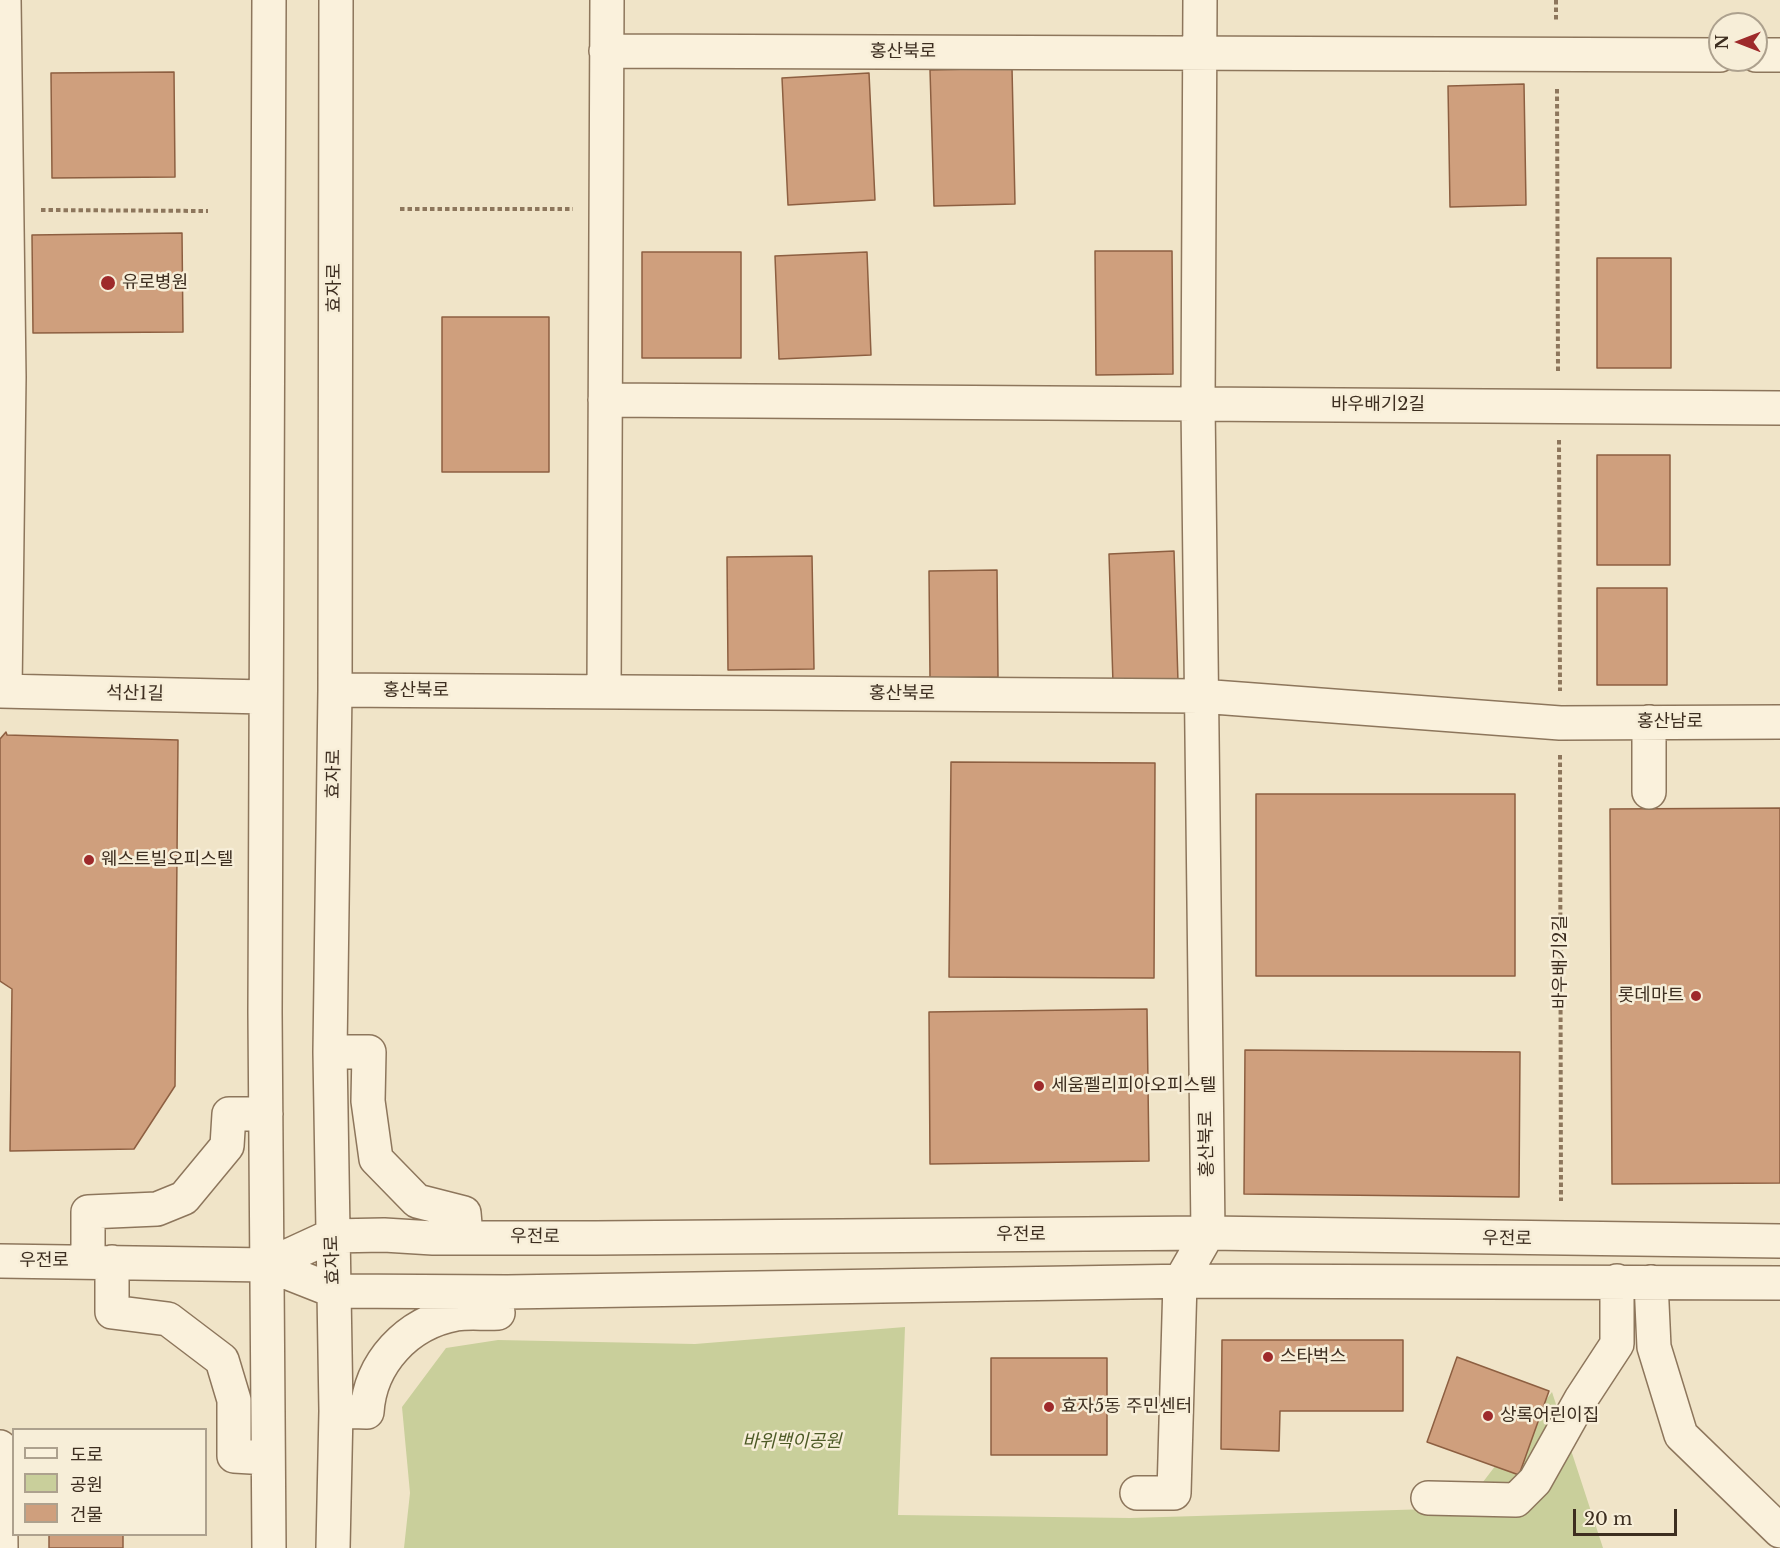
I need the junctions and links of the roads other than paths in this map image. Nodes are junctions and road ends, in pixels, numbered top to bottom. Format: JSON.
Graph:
{"nodes":[{"id":1,"x":4,"y":0,"type":"edge"},
{"id":2,"x":269,"y":0,"type":"edge"},
{"id":3,"x":336,"y":0,"type":"edge"},
{"id":4,"x":607,"y":0,"type":"edge"},
{"id":5,"x":1200,"y":0,"type":"edge"},
{"id":6,"x":2,"y":35,"type":"edge"},
{"id":7,"x":606,"y":51,"type":"junction"},
{"id":8,"x":1199,"y":53,"type":"junction"},
{"id":9,"x":1708,"y":55,"type":"edge"},
{"id":10,"x":5,"y":377,"type":"edge"},
{"id":11,"x":605,"y":399,"type":"junction"},
{"id":12,"x":1198,"y":404,"type":"junction"},
{"id":13,"x":1780,"y":408,"type":"edge"},
{"id":14,"x":335,"y":690,"type":"junction"},
{"id":15,"x":2,"y":692,"type":"edge"},
{"id":16,"x":604,"y":692,"type":"junction"},
{"id":17,"x":1200,"y":696,"type":"junction"},
{"id":18,"x":265,"y":697,"type":"junction"},
{"id":19,"x":1649,"y":722,"type":"junction"},
{"id":20,"x":1780,"y":722,"type":"edge"},
{"id":21,"x":1649,"y":792,"type":"dead end"},
{"id":22,"x":330,"y":1052,"type":"junction"},
{"id":23,"x":266,"y":1114,"type":"junction"},
{"id":24,"x":1208,"y":1233,"type":"junction"},
{"id":25,"x":331,"y":1236,"type":"junction"},
{"id":26,"x":466,"y":1236,"type":"junction"},
{"id":27,"x":1780,"y":1241,"type":"edge"},
{"id":28,"x":0,"y":1261,"type":"edge"},
{"id":29,"x":100,"y":1262,"type":"junction"},
{"id":30,"x":268,"y":1265,"type":"junction"},
{"id":31,"x":1617,"y":1281,"type":"junction"},
{"id":32,"x":1180,"y":1282,"type":"junction"},
{"id":33,"x":1651,"y":1282,"type":"junction"},
{"id":34,"x":1780,"y":1283,"type":"edge"},
{"id":35,"x":334,"y":1291,"type":"junction"},
{"id":36,"x":507,"y":1292,"type":"junction"},
{"id":37,"x":336,"y":1411,"type":"junction"},
{"id":38,"x":0,"y":1447,"type":"edge"},
{"id":39,"x":268,"y":1458,"type":"junction"},
{"id":40,"x":1137,"y":1493,"type":"dead end"},
{"id":41,"x":1428,"y":1498,"type":"dead end"},
{"id":42,"x":1780,"y":1531,"type":"edge"},
{"id":43,"x":1,"y":1548,"type":"edge"},
{"id":44,"x":270,"y":1548,"type":"edge"},
{"id":45,"x":333,"y":1548,"type":"edge"}],
"edges":[{"from":1,"to":6,"type":"street","name":"석산1길"},
{"from":2,"to":18,"type":"street"},
{"from":3,"to":14,"type":"street","name":"효자로"},
{"from":4,"to":7,"type":"street"},
{"from":5,"to":8,"type":"street","name":"홍산북로"},
{"from":6,"to":10,"type":"street","name":"석산1길"},
{"from":7,"to":8,"type":"street","name":"홍산북로"},
{"from":7,"to":11,"type":"street"},
{"from":8,"to":9,"type":"street"},
{"from":8,"to":12,"type":"street","name":"홍산북로"},
{"from":10,"to":15,"type":"street","name":"석산1길"},
{"from":11,"to":12,"type":"street"},
{"from":11,"to":16,"type":"street"},
{"from":12,"to":13,"type":"street","name":"바우배기2길"},
{"from":12,"to":17,"type":"street","name":"홍산북로"},
{"from":14,"to":16,"type":"street","name":"홍산북로"},
{"from":14,"to":22,"type":"street","name":"효자로"},
{"from":15,"to":18,"type":"street","name":"석산1길"},
{"from":16,"to":17,"type":"street","name":"홍산북로"},
{"from":17,"to":19,"type":"street","name":"홍산남로"},
{"from":17,"to":24,"type":"street","name":"홍산북로"},
{"from":18,"to":23,"type":"street"},
{"from":19,"to":20,"type":"street","name":"홍산남로"},
{"from":19,"to":21,"type":"street"},
{"from":22,"to":25,"type":"street","name":"효자로"},
{"from":22,"to":26,"type":"street"},
{"from":23,"to":29,"type":"street"},
{"from":23,"to":30,"type":"street"},
{"from":24,"to":26,"type":"street","name":"우전로"},
{"from":24,"to":27,"type":"street","name":"우전로"},
{"from":24,"to":32,"type":"street"},
{"from":25,"to":26,"type":"street","name":"우전로"},
{"from":25,"to":30,"type":"street","name":"우전로"},
{"from":25,"to":35,"type":"street","name":"효자로"},
{"from":28,"to":29,"type":"street","name":"우전로"},
{"from":29,"to":30,"type":"street","name":"우전로"},
{"from":29,"to":39,"type":"street"},
{"from":30,"to":35,"type":"street","name":"우전로"},
{"from":30,"to":39,"type":"street"},
{"from":31,"to":32,"type":"street","name":"우전로"},
{"from":31,"to":33,"type":"street","name":"우전로"},
{"from":31,"to":41,"type":"street"},
{"from":32,"to":36,"type":"street","name":"우전로"},
{"from":32,"to":40,"type":"street"},
{"from":33,"to":34,"type":"street","name":"우전로"},
{"from":33,"to":42,"type":"street"},
{"from":35,"to":36,"type":"street","name":"우전로"},
{"from":35,"to":37,"type":"street","name":"효자로"},
{"from":36,"to":37,"type":"street"},
{"from":37,"to":45,"type":"street","name":"효자로"},
{"from":38,"to":43,"type":"street"},
{"from":39,"to":44,"type":"street"}]}
